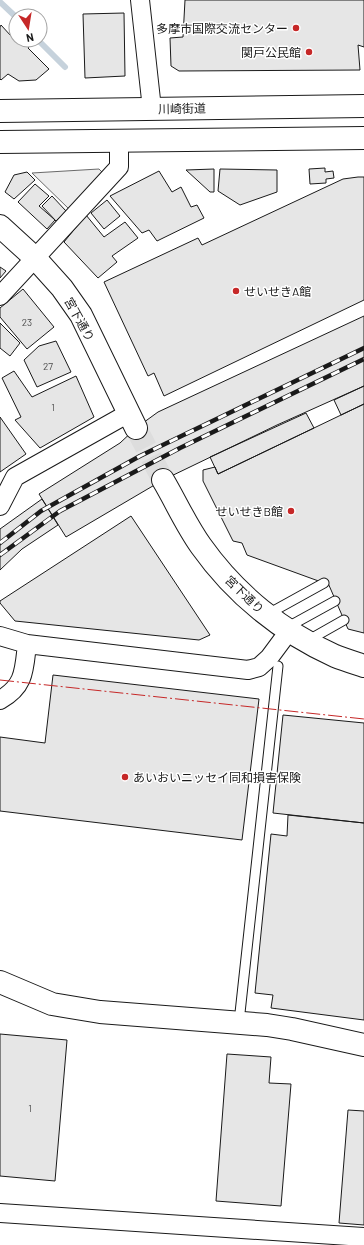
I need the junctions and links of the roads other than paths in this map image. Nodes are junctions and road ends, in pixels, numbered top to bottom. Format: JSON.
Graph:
{"nodes":[{"id":1,"x":140,"y":0,"type":"edge"},
{"id":2,"x":364,"y":106,"type":"edge"},
{"id":3,"x":152,"y":109,"type":"junction"},
{"id":4,"x":0,"y":111,"type":"edge"},
{"id":5,"x":364,"y":138,"type":"edge"},
{"id":6,"x":120,"y":141,"type":"junction"},
{"id":7,"x":0,"y":142,"type":"edge"},
{"id":8,"x":0,"y":226,"type":"edge"},
{"id":9,"x":35,"y":258,"type":"junction"},
{"id":10,"x":0,"y":296,"type":"edge"},
{"id":11,"x":132,"y":421,"type":"joint"},
{"id":12,"x":163,"y":480,"type":"tunnel mouth"},
{"id":13,"x":0,"y":506,"type":"edge"},
{"id":14,"x":324,"y":583,"type":"dead end"},
{"id":15,"x":335,"y":601,"type":"dead end"},
{"id":16,"x":267,"y":615,"type":"junction"},
{"id":17,"x":344,"y":620,"type":"dead end"},
{"id":18,"x":294,"y":633,"type":"junction"},
{"id":19,"x":0,"y":636,"type":"edge"},
{"id":20,"x":27,"y":644,"type":"junction"},
{"id":21,"x":278,"y":666,"type":"dead end"},
{"id":22,"x":364,"y":666,"type":"edge"},
{"id":23,"x":0,"y":700,"type":"edge"},
{"id":24,"x":0,"y":982,"type":"edge"},
{"id":25,"x":239,"y":1023,"type":"junction"},
{"id":26,"x":364,"y":1045,"type":"edge"},
{"id":27,"x":0,"y":1213,"type":"edge"},
{"id":28,"x":364,"y":1237,"type":"edge"}],
"edges":[{"from":1,"to":3,"type":"street"},
{"from":2,"to":3,"type":"street","name":"川崎街道"},
{"from":3,"to":4,"type":"street","name":"川崎街道"},
{"from":5,"to":6,"type":"street"},
{"from":6,"to":7,"type":"street"},
{"from":6,"to":9,"type":"street"},
{"from":8,"to":9,"type":"street","name":"宮下通り"},
{"from":9,"to":10,"type":"street"},
{"from":9,"to":11,"type":"street","name":"宮下通り"},
{"from":11,"to":13,"type":"street"},
{"from":12,"to":16,"type":"street","name":"宮下通り"},
{"from":14,"to":16,"type":"lane"},
{"from":15,"to":18,"type":"lane"},
{"from":16,"to":18,"type":"street","name":"宮下通り"},
{"from":17,"to":18,"type":"lane"},
{"from":18,"to":20,"type":"street"},
{"from":18,"to":22,"type":"street","name":"宮下通り"},
{"from":19,"to":20,"type":"street"},
{"from":20,"to":23,"type":"street"},
{"from":21,"to":25,"type":"lane"},
{"from":24,"to":25,"type":"street"},
{"from":25,"to":26,"type":"street"},
{"from":27,"to":28,"type":"street"}]}
